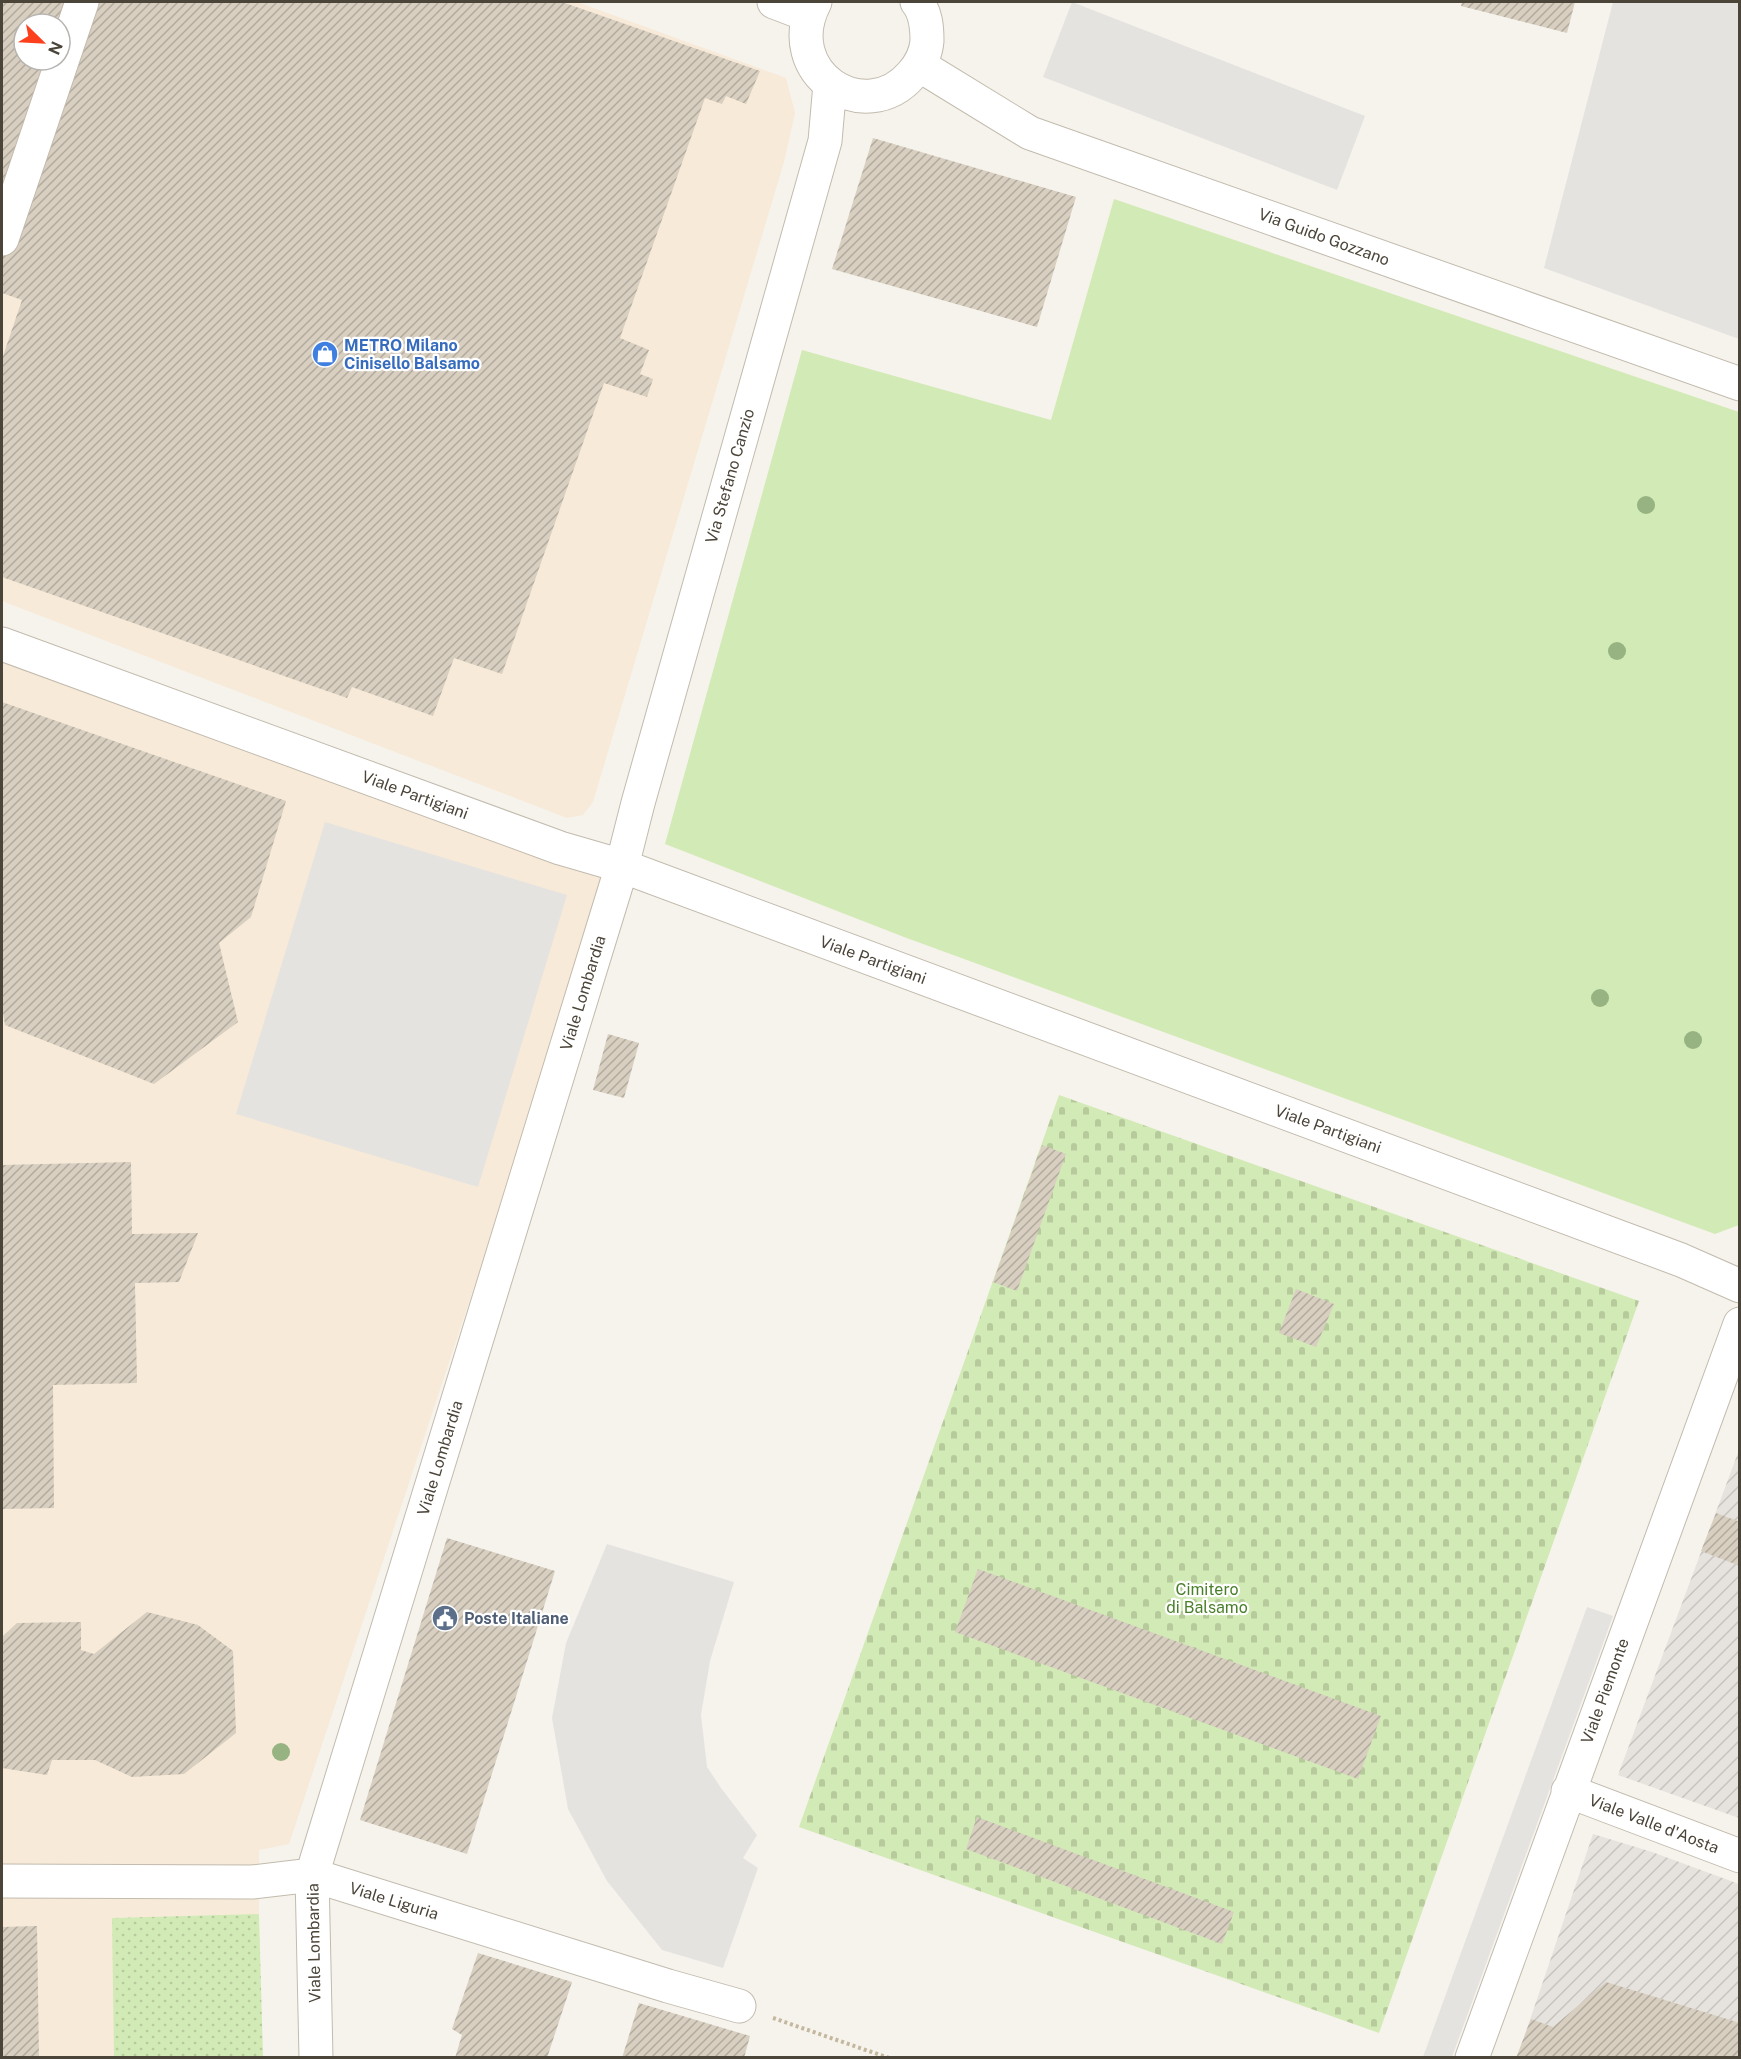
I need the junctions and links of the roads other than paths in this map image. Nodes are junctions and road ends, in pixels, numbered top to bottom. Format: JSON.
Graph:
{"nodes":[{"id":1,"x":82,"y":2,"type":"edge"},
{"id":2,"x":774,"y":2,"type":"edge"},
{"id":3,"x":917,"y":2,"type":"edge"},
{"id":4,"x":812,"y":8,"type":"edge"},
{"id":5,"x":919,"y":65,"type":"junction"},
{"id":6,"x":830,"y":84,"type":"junction"},
{"id":7,"x":2,"y":239,"type":"edge"},
{"id":8,"x":1740,"y":384,"type":"edge"},
{"id":9,"x":2,"y":644,"type":"edge"},
{"id":10,"x":622,"y":866,"type":"junction"},
{"id":11,"x":1740,"y":1286,"type":"edge"},
{"id":12,"x":1740,"y":1324,"type":"edge"},
{"id":13,"x":1568,"y":1791,"type":"junction"},
{"id":14,"x":1740,"y":1856,"type":"edge"},
{"id":15,"x":312,"y":1875,"type":"junction"},
{"id":16,"x":2,"y":1881,"type":"edge"},
{"id":17,"x":739,"y":2006,"type":"road end"},
{"id":18,"x":316,"y":2058,"type":"edge"},
{"id":19,"x":1472,"y":2058,"type":"edge"}],
"edges":[{"from":1,"to":7,"type":"street"},
{"from":2,"to":4,"type":"street"},
{"from":3,"to":5,"type":"street"},
{"from":4,"to":6,"type":"street"},
{"from":5,"to":6,"type":"street"},
{"from":5,"to":8,"type":"street","name":"Via Guido Gozzano"},
{"from":6,"to":10,"type":"street","name":"Via Stefano Canzio"},
{"from":9,"to":10,"type":"street","name":"Viale Partigiani"},
{"from":10,"to":11,"type":"street","name":"Viale Partigiani"},
{"from":10,"to":15,"type":"street","name":"Viale Lombardia"},
{"from":12,"to":13,"type":"street","name":"Viale Piemonte"},
{"from":13,"to":14,"type":"street","name":"Viale Valle d'Aosta"},
{"from":13,"to":19,"type":"street","name":"Viale Piemonte"},
{"from":15,"to":16,"type":"street","name":"Viale Liguria"},
{"from":15,"to":17,"type":"street","name":"Viale Liguria"},
{"from":15,"to":18,"type":"street","name":"Viale Lombardia"}]}
